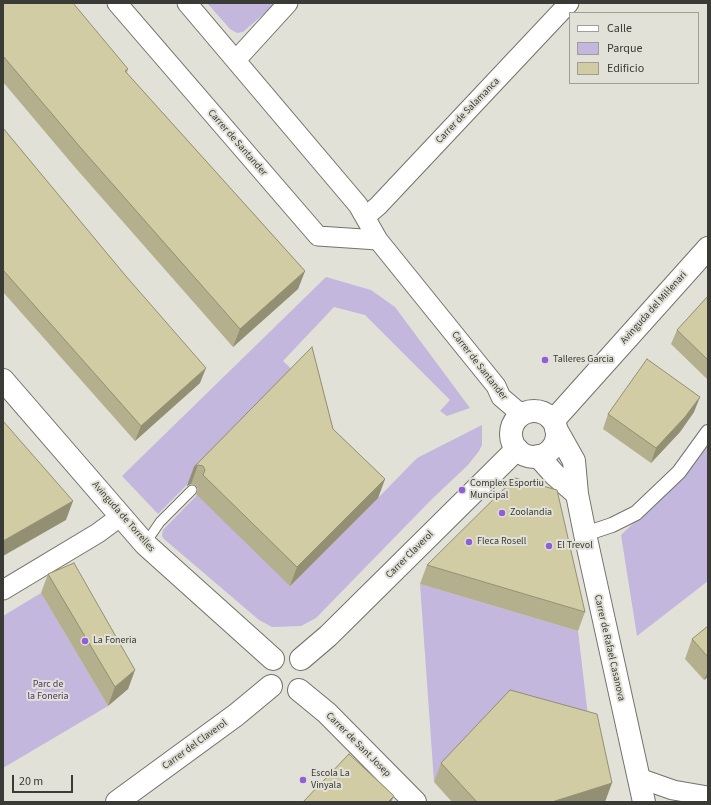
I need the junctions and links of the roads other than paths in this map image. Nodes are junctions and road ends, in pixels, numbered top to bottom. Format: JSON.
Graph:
{"nodes":[{"id":1,"x":117,"y":3,"type":"edge"},
{"id":2,"x":187,"y":3,"type":"edge"},
{"id":3,"x":288,"y":3,"type":"edge"},
{"id":4,"x":570,"y":3,"type":"edge"},
{"id":5,"x":236,"y":60,"type":"junction"},
{"id":6,"x":365,"y":217,"type":"junction"},
{"id":7,"x":378,"y":240,"type":"junction"},
{"id":8,"x":708,"y":248,"type":"edge"},
{"id":9,"x":3,"y":380,"type":"edge"},
{"id":10,"x":521,"y":414,"type":"junction"},
{"id":11,"x":555,"y":425,"type":"junction"},
{"id":12,"x":708,"y":432,"type":"edge"},
{"id":13,"x":517,"y":449,"type":"junction"},
{"id":14,"x":538,"y":456,"type":"junction"},
{"id":15,"x":192,"y":490,"type":"dead end"},
{"id":16,"x":577,"y":494,"type":"junction"},
{"id":17,"x":121,"y":516,"type":"junction"},
{"id":18,"x":585,"y":534,"type":"junction"},
{"id":19,"x":145,"y":544,"type":"junction"},
{"id":20,"x":3,"y":590,"type":"edge"},
{"id":21,"x":273,"y":659,"type":"junction"},
{"id":22,"x":301,"y":659,"type":"junction"},
{"id":23,"x":271,"y":686,"type":"junction"},
{"id":24,"x":299,"y":690,"type":"junction"},
{"id":25,"x":639,"y":778,"type":"junction"},
{"id":26,"x":708,"y":796,"type":"edge"},
{"id":27,"x":117,"y":802,"type":"edge"},
{"id":28,"x":415,"y":802,"type":"edge"},
{"id":29,"x":644,"y":802,"type":"edge"},
{"id":30,"x":668,"y":802,"type":"edge"},
{"id":31,"x":699,"y":802,"type":"edge"}],
"edges":[{"from":1,"to":7,"type":"street","name":"Carrer de Santander"},
{"from":2,"to":5,"type":"street","name":"Carrer de Santander"},
{"from":3,"to":5,"type":"street"},
{"from":4,"to":6,"type":"street","name":"Carrer de Salamanca"},
{"from":5,"to":6,"type":"street","name":"Carrer de Santander"},
{"from":6,"to":7,"type":"street","name":"Carrer de Santander"},
{"from":7,"to":10,"type":"street","name":"Carrer de Santander"},
{"from":8,"to":11,"type":"street","name":"Avinguda del Mil·lenari"},
{"from":9,"to":17,"type":"street","name":"Avinguda de Torrelles"},
{"from":10,"to":11,"type":"street"},
{"from":10,"to":13,"type":"street"},
{"from":11,"to":14,"type":"street"},
{"from":11,"to":16,"type":"street","name":"Carrer de Rafael Casanova"},
{"from":12,"to":18,"type":"street"},
{"from":13,"to":14,"type":"street"},
{"from":13,"to":22,"type":"street","name":"Carrer Claverol"},
{"from":14,"to":16,"type":"street"},
{"from":15,"to":19,"type":"lane"},
{"from":16,"to":18,"type":"street","name":"Carrer de Rafael Casanova"},
{"from":17,"to":19,"type":"street","name":"Avinguda de Torrelles"},
{"from":17,"to":20,"type":"street"},
{"from":18,"to":25,"type":"street","name":"Carrer de Rafael Casanova"},
{"from":19,"to":21,"type":"street","name":"Avinguda de Torrelles"},
{"from":21,"to":22,"type":"street"},
{"from":21,"to":23,"type":"street"},
{"from":22,"to":24,"type":"street"},
{"from":23,"to":24,"type":"street"},
{"from":23,"to":27,"type":"street","name":"Carrer del Claverol"},
{"from":24,"to":28,"type":"street","name":"Carrer de Sant Josep"},
{"from":25,"to":26,"type":"street"},
{"from":25,"to":29,"type":"street","name":"Carrer de Rafael Casanova"},
{"from":26,"to":30,"type":"street"},
{"from":26,"to":31,"type":"street"}]}
